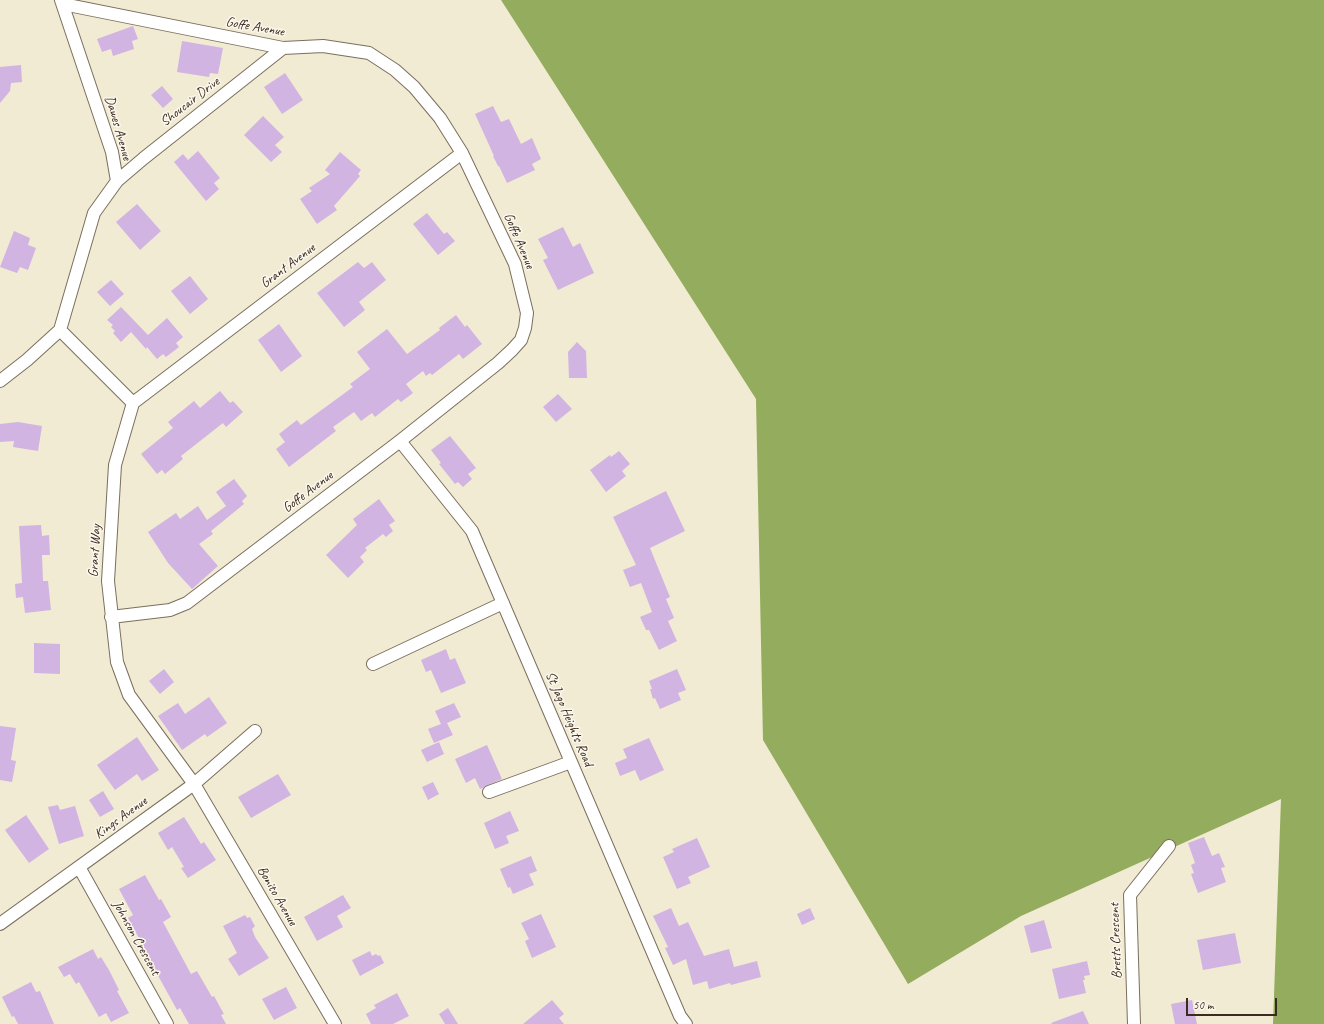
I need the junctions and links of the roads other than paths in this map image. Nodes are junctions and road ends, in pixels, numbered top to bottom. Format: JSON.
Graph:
{"nodes":[{"id":1,"x":62,"y":2,"type":"edge"},
{"id":2,"x":283,"y":48,"type":"junction"},
{"id":3,"x":462,"y":153,"type":"junction"},
{"id":4,"x":116,"y":181,"type":"junction"},
{"id":5,"x":60,"y":330,"type":"junction"},
{"id":6,"x":0,"y":381,"type":"edge"},
{"id":7,"x":133,"y":403,"type":"junction"},
{"id":8,"x":400,"y":441,"type":"junction"},
{"id":9,"x":503,"y":603,"type":"junction"},
{"id":10,"x":111,"y":617,"type":"junction"},
{"id":11,"x":373,"y":664,"type":"dead end"},
{"id":12,"x":255,"y":731,"type":"dead end"},
{"id":13,"x":571,"y":762,"type":"junction"},
{"id":14,"x":194,"y":784,"type":"junction"},
{"id":15,"x":489,"y":792,"type":"dead end"},
{"id":16,"x":1169,"y":846,"type":"dead end"},
{"id":17,"x":79,"y":867,"type":"junction"},
{"id":18,"x":0,"y":924,"type":"edge"},
{"id":19,"x":166,"y":1024,"type":"edge"},
{"id":20,"x":334,"y":1024,"type":"edge"},
{"id":21,"x":686,"y":1024,"type":"edge"},
{"id":22,"x":1134,"y":1024,"type":"edge"}],
"edges":[{"from":1,"to":2,"type":"street","name":"Goffe Avenue"},
{"from":1,"to":4,"type":"street","name":"Dawes Avenue"},
{"from":2,"to":3,"type":"street","name":"Goffe Avenue"},
{"from":2,"to":4,"type":"street","name":"Shoucair Drive"},
{"from":3,"to":7,"type":"street","name":"Grant Avenue"},
{"from":3,"to":8,"type":"street","name":"Goffe Avenue"},
{"from":4,"to":5,"type":"street","name":"Dawes Avenue"},
{"from":5,"to":6,"type":"street"},
{"from":5,"to":7,"type":"street"},
{"from":7,"to":10,"type":"street","name":"Grant Way"},
{"from":8,"to":9,"type":"street","name":"St Jago Heights Road"},
{"from":8,"to":10,"type":"street","name":"Goffe Avenue"},
{"from":9,"to":11,"type":"street"},
{"from":9,"to":13,"type":"street","name":"St Jago Heights Road"},
{"from":10,"to":14,"type":"street","name":"Grant Way"},
{"from":12,"to":14,"type":"street","name":"Kings Avenue"},
{"from":13,"to":15,"type":"street"},
{"from":13,"to":21,"type":"street","name":"St Jago Heights Road"},
{"from":14,"to":17,"type":"street","name":"Kings Avenue"},
{"from":14,"to":20,"type":"street","name":"Bonito Avenue"},
{"from":16,"to":22,"type":"street","name":"Bretts Crescent"},
{"from":17,"to":18,"type":"street","name":"Kings Avenue"},
{"from":17,"to":19,"type":"street","name":"Johnson Crescent"}]}
